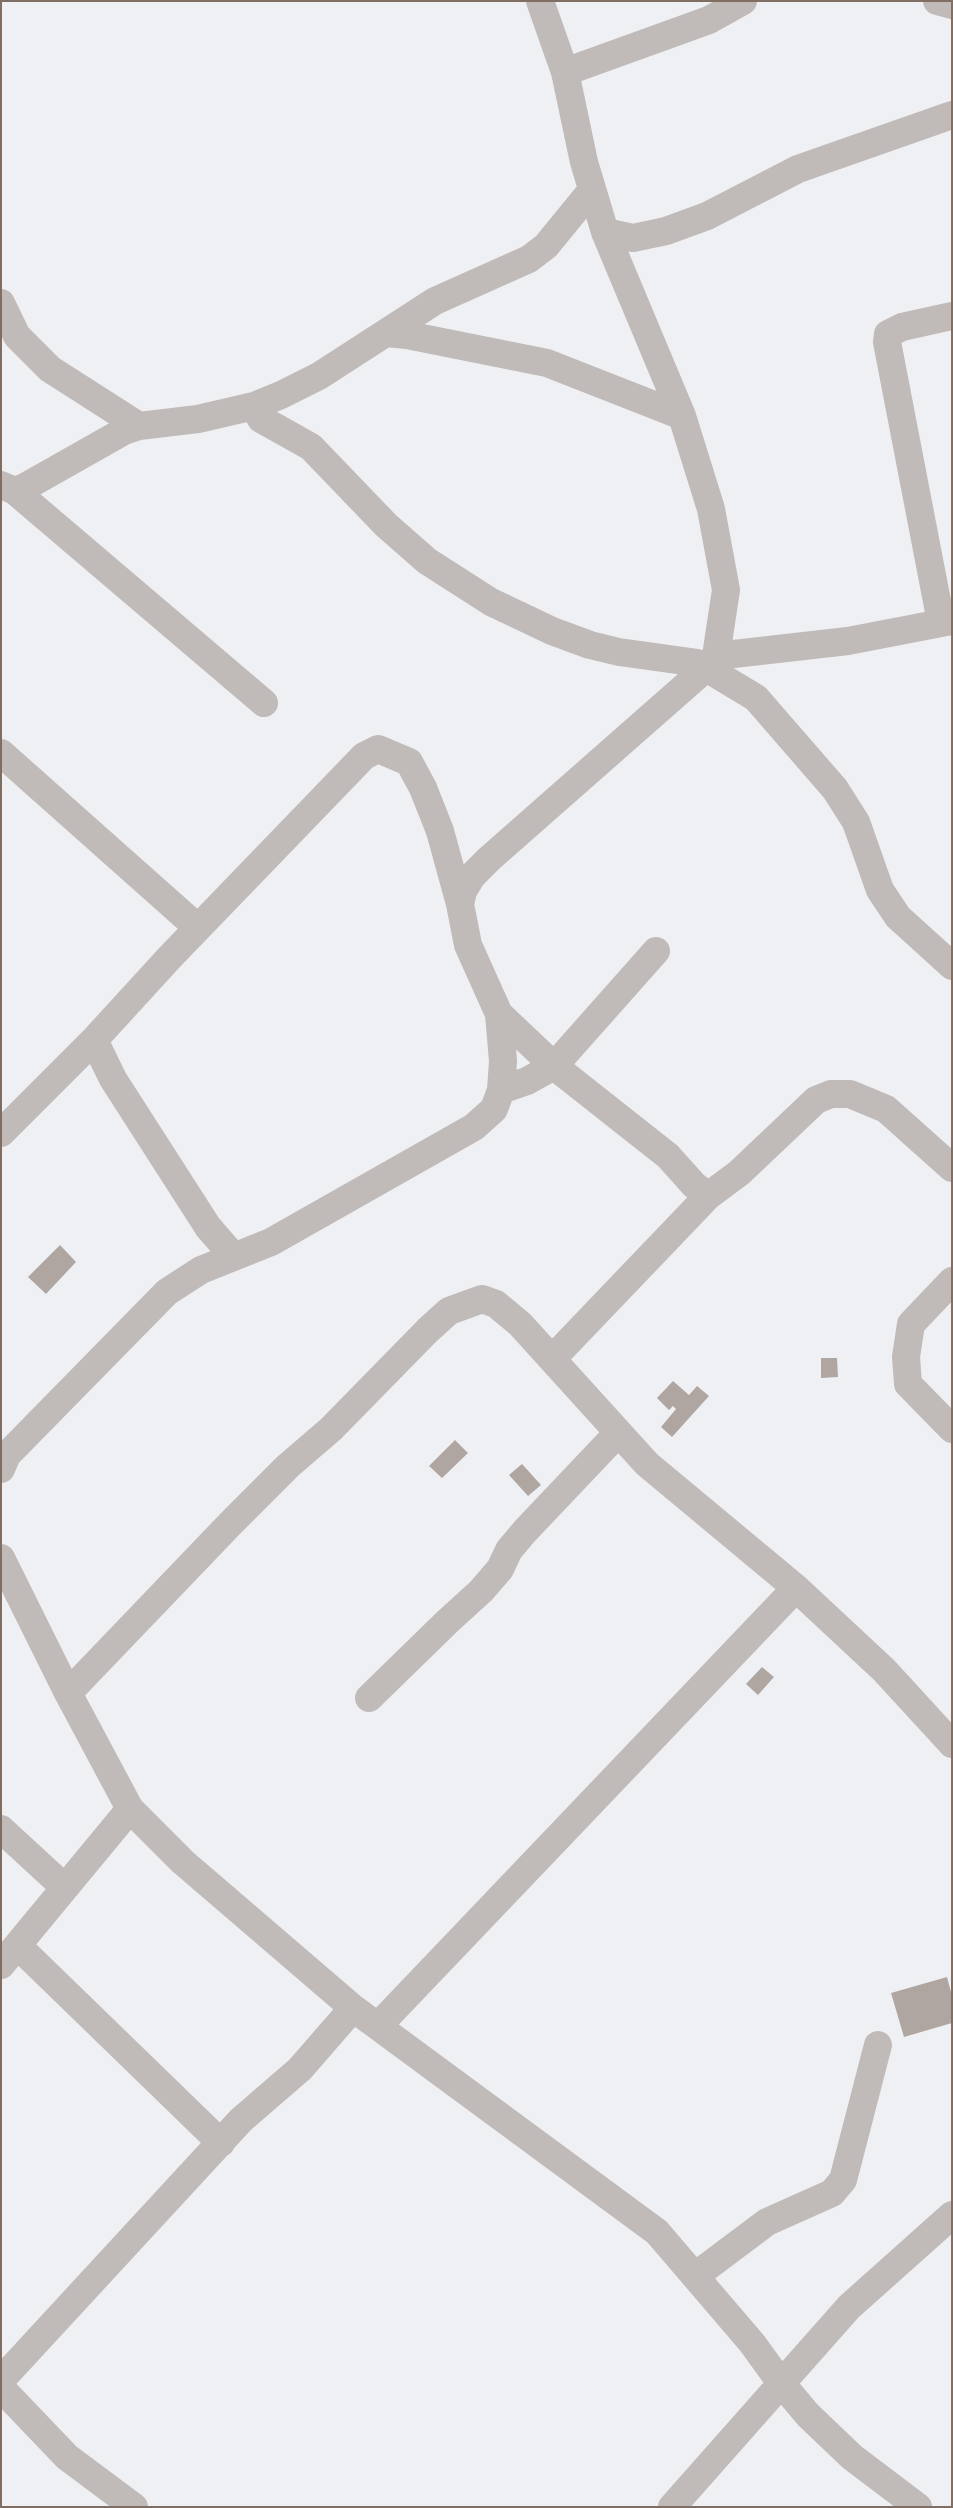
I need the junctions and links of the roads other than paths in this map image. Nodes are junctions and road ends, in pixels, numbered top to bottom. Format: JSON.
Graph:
{"nodes":[{"id":1,"x":540,"y":1,"type":"edge"},
{"id":2,"x":743,"y":1,"type":"edge"},
{"id":3,"x":937,"y":1,"type":"edge"},
{"id":4,"x":952,"y":5,"type":"edge"},
{"id":5,"x":565,"y":72,"type":"junction"},
{"id":6,"x":952,"y":115,"type":"edge"},
{"id":7,"x":591,"y":191,"type":"junction"},
{"id":8,"x":605,"y":232,"type":"junction"},
{"id":9,"x":1,"y":303,"type":"edge"},
{"id":10,"x":952,"y":316,"type":"edge"},
{"id":11,"x":386,"y":333,"type":"junction"},
{"id":12,"x":254,"y":406,"type":"junction"},
{"id":13,"x":682,"y":416,"type":"junction"},
{"id":14,"x":139,"y":426,"type":"junction"},
{"id":15,"x":8,"y":488,"type":"edge"},
{"id":16,"x":946,"y":622,"type":"edge"},
{"id":17,"x":759,"y":651,"type":"junction"},
{"id":18,"x":711,"y":662,"type":"junction"},
{"id":19,"x":756,"y":698,"type":"junction"},
{"id":20,"x":264,"y":702,"type":"dead end"},
{"id":21,"x":1,"y":753,"type":"edge"},
{"id":22,"x":460,"y":904,"type":"junction"},
{"id":23,"x":198,"y":928,"type":"junction"},
{"id":24,"x":656,"y":951,"type":"dead end"},
{"id":25,"x":952,"y":966,"type":"edge"},
{"id":26,"x":499,"y":1014,"type":"junction"},
{"id":27,"x":94,"y":1040,"type":"junction"},
{"id":28,"x":554,"y":1066,"type":"junction"},
{"id":29,"x":501,"y":1090,"type":"junction"},
{"id":30,"x":1,"y":1133,"type":"edge"},
{"id":31,"x":952,"y":1168,"type":"edge"},
{"id":32,"x":708,"y":1196,"type":"junction"},
{"id":33,"x":208,"y":1227,"type":"junction"},
{"id":34,"x":234,"y":1257,"type":"junction"},
{"id":35,"x":187,"y":1278,"type":"junction"},
{"id":36,"x":952,"y":1281,"type":"edge"},
{"id":37,"x":552,"y":1359,"type":"junction"},
{"id":38,"x":952,"y":1429,"type":"edge"},
{"id":39,"x":618,"y":1433,"type":"junction"},
{"id":40,"x":3,"y":1460,"type":"edge"},
{"id":41,"x":1,"y":1558,"type":"edge"},
{"id":42,"x":796,"y":1588,"type":"junction"},
{"id":43,"x":68,"y":1693,"type":"junction"},
{"id":44,"x":369,"y":1698,"type":"dead end"},
{"id":45,"x":952,"y":1744,"type":"edge"},
{"id":46,"x":130,"y":1809,"type":"junction"},
{"id":47,"x":1,"y":1829,"type":"edge"},
{"id":48,"x":64,"y":1887,"type":"junction"},
{"id":49,"x":10,"y":1956,"type":"edge"},
{"id":50,"x":353,"y":2008,"type":"junction"},
{"id":51,"x":378,"y":2026,"type":"junction"},
{"id":52,"x":878,"y":2045,"type":"dead end"},
{"id":53,"x":221,"y":2143,"type":"junction"},
{"id":54,"x":952,"y":2215,"type":"edge"},
{"id":55,"x":695,"y":2276,"type":"junction"},
{"id":56,"x":1,"y":2380,"type":"edge"},
{"id":57,"x":781,"y":2383,"type":"junction"},
{"id":58,"x":1,"y":2388,"type":"edge"},
{"id":59,"x":134,"y":2507,"type":"edge"},
{"id":60,"x":672,"y":2507,"type":"edge"},
{"id":61,"x":918,"y":2507,"type":"edge"}],
"edges":[{"from":1,"to":5,"type":"street"},
{"from":2,"to":5,"type":"street"},
{"from":3,"to":4,"type":"street"},
{"from":5,"to":7,"type":"street"},
{"from":6,"to":8,"type":"street"},
{"from":7,"to":8,"type":"street"},
{"from":7,"to":11,"type":"street"},
{"from":8,"to":13,"type":"street"},
{"from":9,"to":14,"type":"street"},
{"from":10,"to":16,"type":"street"},
{"from":11,"to":12,"type":"street"},
{"from":11,"to":13,"type":"street"},
{"from":12,"to":14,"type":"street"},
{"from":12,"to":18,"type":"street"},
{"from":13,"to":18,"type":"street"},
{"from":14,"to":15,"type":"street"},
{"from":15,"to":20,"type":"street"},
{"from":16,"to":17,"type":"street"},
{"from":17,"to":18,"type":"street"},
{"from":17,"to":19,"type":"street"},
{"from":18,"to":19,"type":"street"},
{"from":18,"to":22,"type":"street"},
{"from":19,"to":25,"type":"street"},
{"from":21,"to":23,"type":"street"},
{"from":22,"to":23,"type":"street"},
{"from":22,"to":26,"type":"street"},
{"from":23,"to":27,"type":"street"},
{"from":24,"to":28,"type":"street"},
{"from":26,"to":28,"type":"street"},
{"from":26,"to":29,"type":"street"},
{"from":27,"to":30,"type":"street"},
{"from":27,"to":33,"type":"street"},
{"from":28,"to":29,"type":"street"},
{"from":28,"to":32,"type":"street"},
{"from":29,"to":34,"type":"street"},
{"from":31,"to":32,"type":"street"},
{"from":32,"to":37,"type":"street"},
{"from":33,"to":34,"type":"street"},
{"from":33,"to":35,"type":"street"},
{"from":34,"to":35,"type":"street"},
{"from":35,"to":40,"type":"street"},
{"from":36,"to":38,"type":"street"},
{"from":37,"to":39,"type":"street"},
{"from":37,"to":43,"type":"street"},
{"from":39,"to":42,"type":"street"},
{"from":39,"to":44,"type":"street"},
{"from":41,"to":43,"type":"street"},
{"from":42,"to":45,"type":"street"},
{"from":42,"to":51,"type":"street"},
{"from":43,"to":46,"type":"street"},
{"from":46,"to":48,"type":"street"},
{"from":46,"to":50,"type":"street"},
{"from":47,"to":48,"type":"street"},
{"from":48,"to":49,"type":"street"},
{"from":49,"to":53,"type":"street"},
{"from":50,"to":51,"type":"street"},
{"from":50,"to":53,"type":"street"},
{"from":51,"to":55,"type":"street"},
{"from":52,"to":55,"type":"street"},
{"from":53,"to":56,"type":"street"},
{"from":54,"to":57,"type":"street"},
{"from":55,"to":57,"type":"street"},
{"from":57,"to":60,"type":"street"},
{"from":57,"to":61,"type":"street"},
{"from":58,"to":59,"type":"street"}]}
